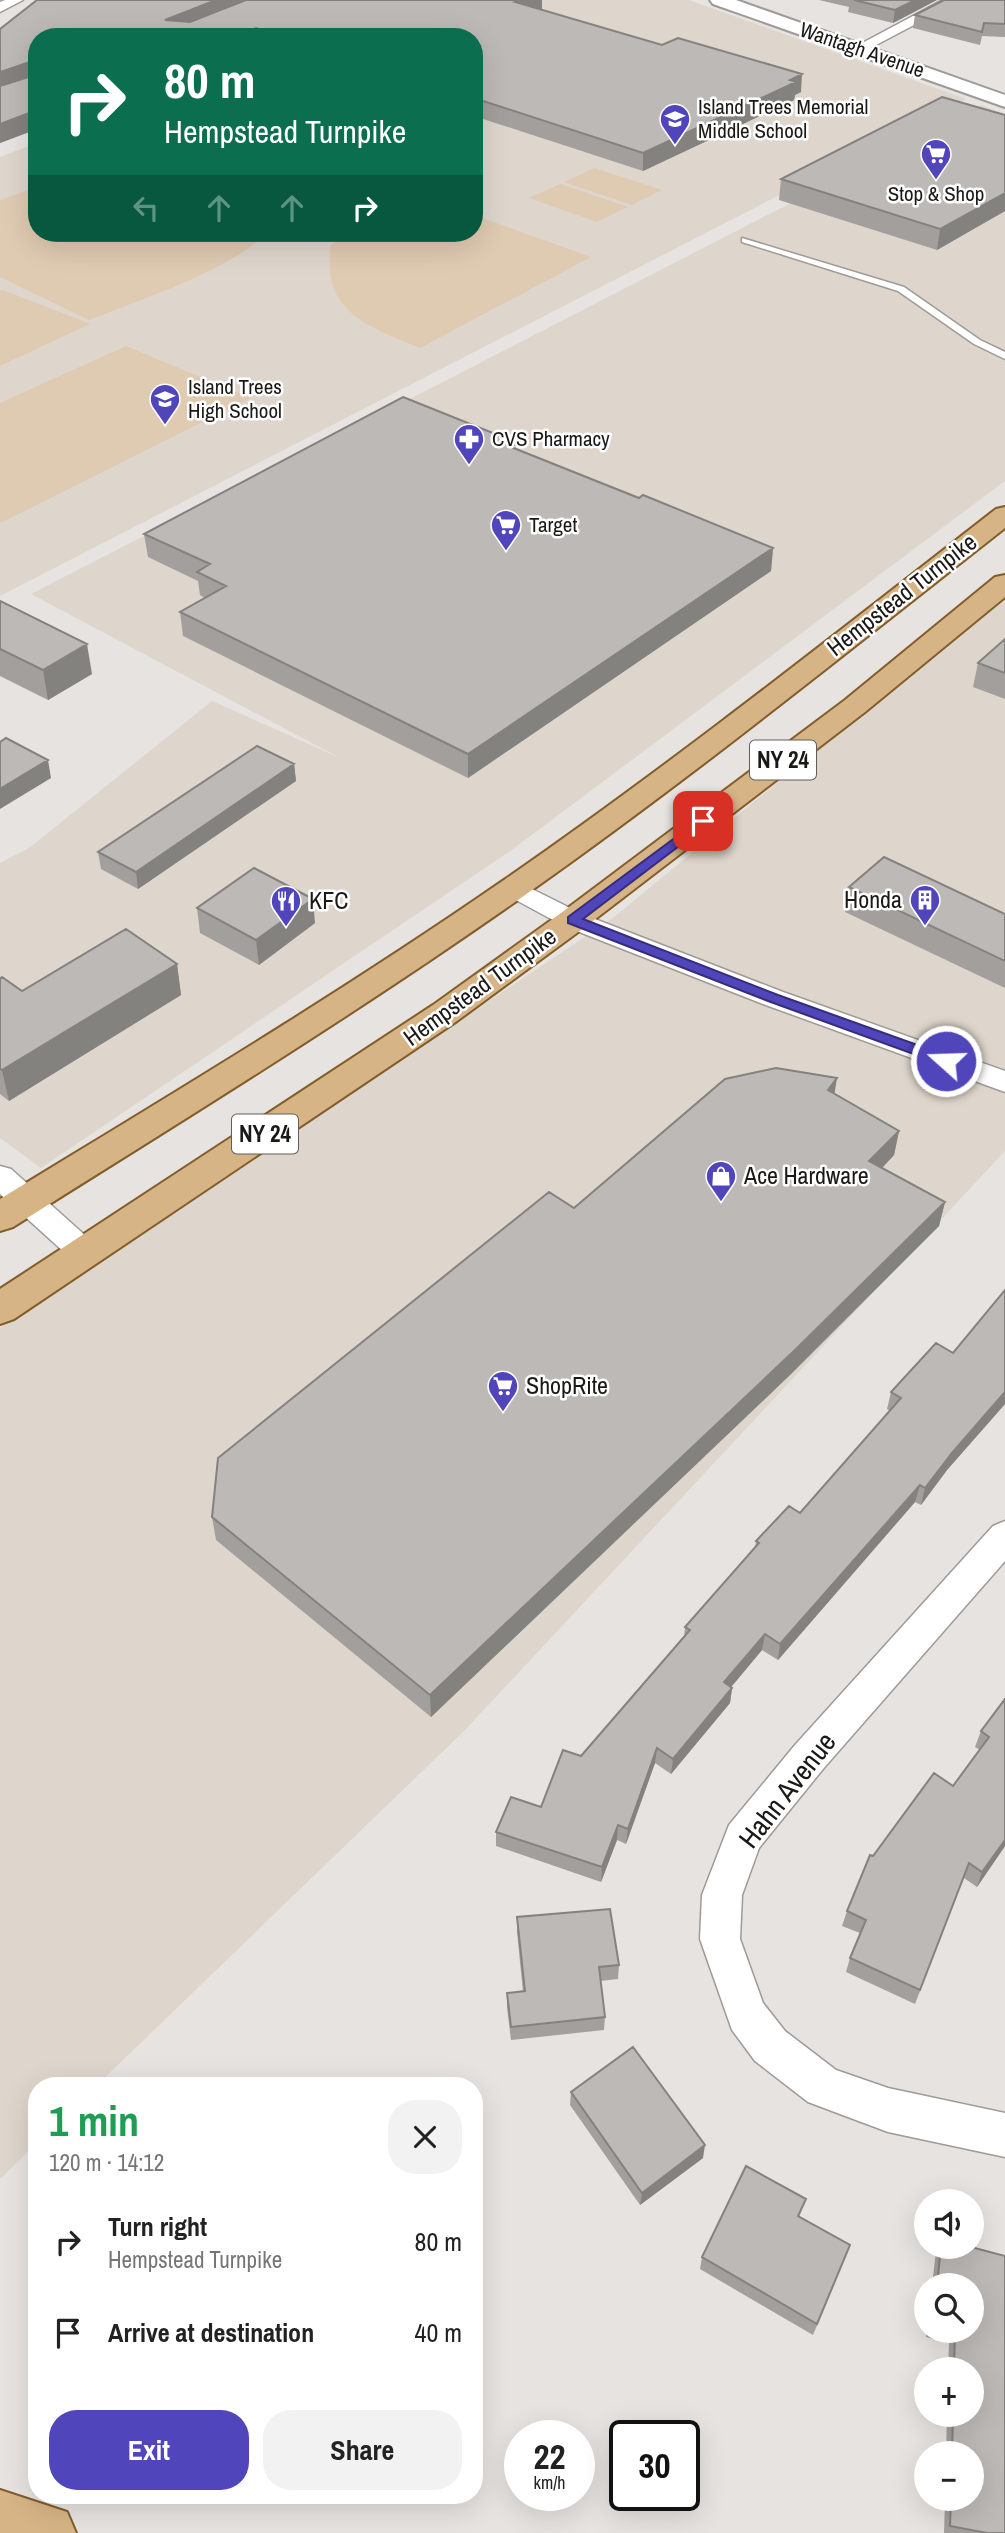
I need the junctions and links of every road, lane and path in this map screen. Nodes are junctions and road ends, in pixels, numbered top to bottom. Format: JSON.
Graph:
{"nodes":[{"id":1,"x":16,"y":0,"type":"edge"},
{"id":2,"x":719,"y":0,"type":"edge"},
{"id":3,"x":743,"y":0,"type":"edge"},
{"id":4,"x":954,"y":0,"type":"edge"},
{"id":5,"x":0,"y":8,"type":"edge"},
{"id":6,"x":864,"y":46,"type":"junction"},
{"id":7,"x":1005,"y":88,"type":"edge"},
{"id":8,"x":1005,"y":101,"type":"edge"},
{"id":9,"x":745,"y":240,"type":"dead end"},
{"id":10,"x":1005,"y":356,"type":"edge"},
{"id":11,"x":1005,"y":515,"type":"edge"},
{"id":12,"x":1005,"y":583,"type":"edge"},
{"id":13,"x":514,"y":888,"type":"junction"},
{"id":14,"x":573,"y":920,"type":"junction"},
{"id":15,"x":1005,"y":1082,"type":"edge"},
{"id":16,"x":9,"y":1199,"type":"edge"},
{"id":17,"x":86,"y":1254,"type":"junction"},
{"id":18,"x":0,"y":1309,"type":"edge"},
{"id":19,"x":1005,"y":1536,"type":"edge"},
{"id":20,"x":1005,"y":2135,"type":"edge"}],
"edges":[{"from":1,"to":5,"type":"street"},
{"from":2,"to":6,"type":"main road","name":"Wantagh Avenue"},
{"from":3,"to":6,"type":"main road","name":"Wantagh Avenue"},
{"from":4,"to":6,"type":"street"},
{"from":6,"to":7,"type":"main road","name":"Wantagh Avenue"},
{"from":6,"to":8,"type":"main road","name":"Wantagh Avenue"},
{"from":9,"to":10,"type":"lane"},
{"from":11,"to":13,"type":"main road","name":"Hempstead Turnpike","number":"NY 24"},
{"from":12,"to":14,"type":"main road","name":"Hempstead Turnpike","number":"NY 24"},
{"from":13,"to":14,"type":"street"},
{"from":13,"to":16,"type":"main road","name":"Hempstead Turnpike","number":"NY 24"},
{"from":14,"to":15,"type":"street"},
{"from":14,"to":17,"type":"main road","name":"Hempstead Turnpike","number":"NY 24"},
{"from":16,"to":17,"type":"street"},
{"from":17,"to":18,"type":"main road","name":"Hempstead Turnpike","number":"NY 24"},
{"from":19,"to":20,"type":"street","name":"Hahn Avenue"}]}
